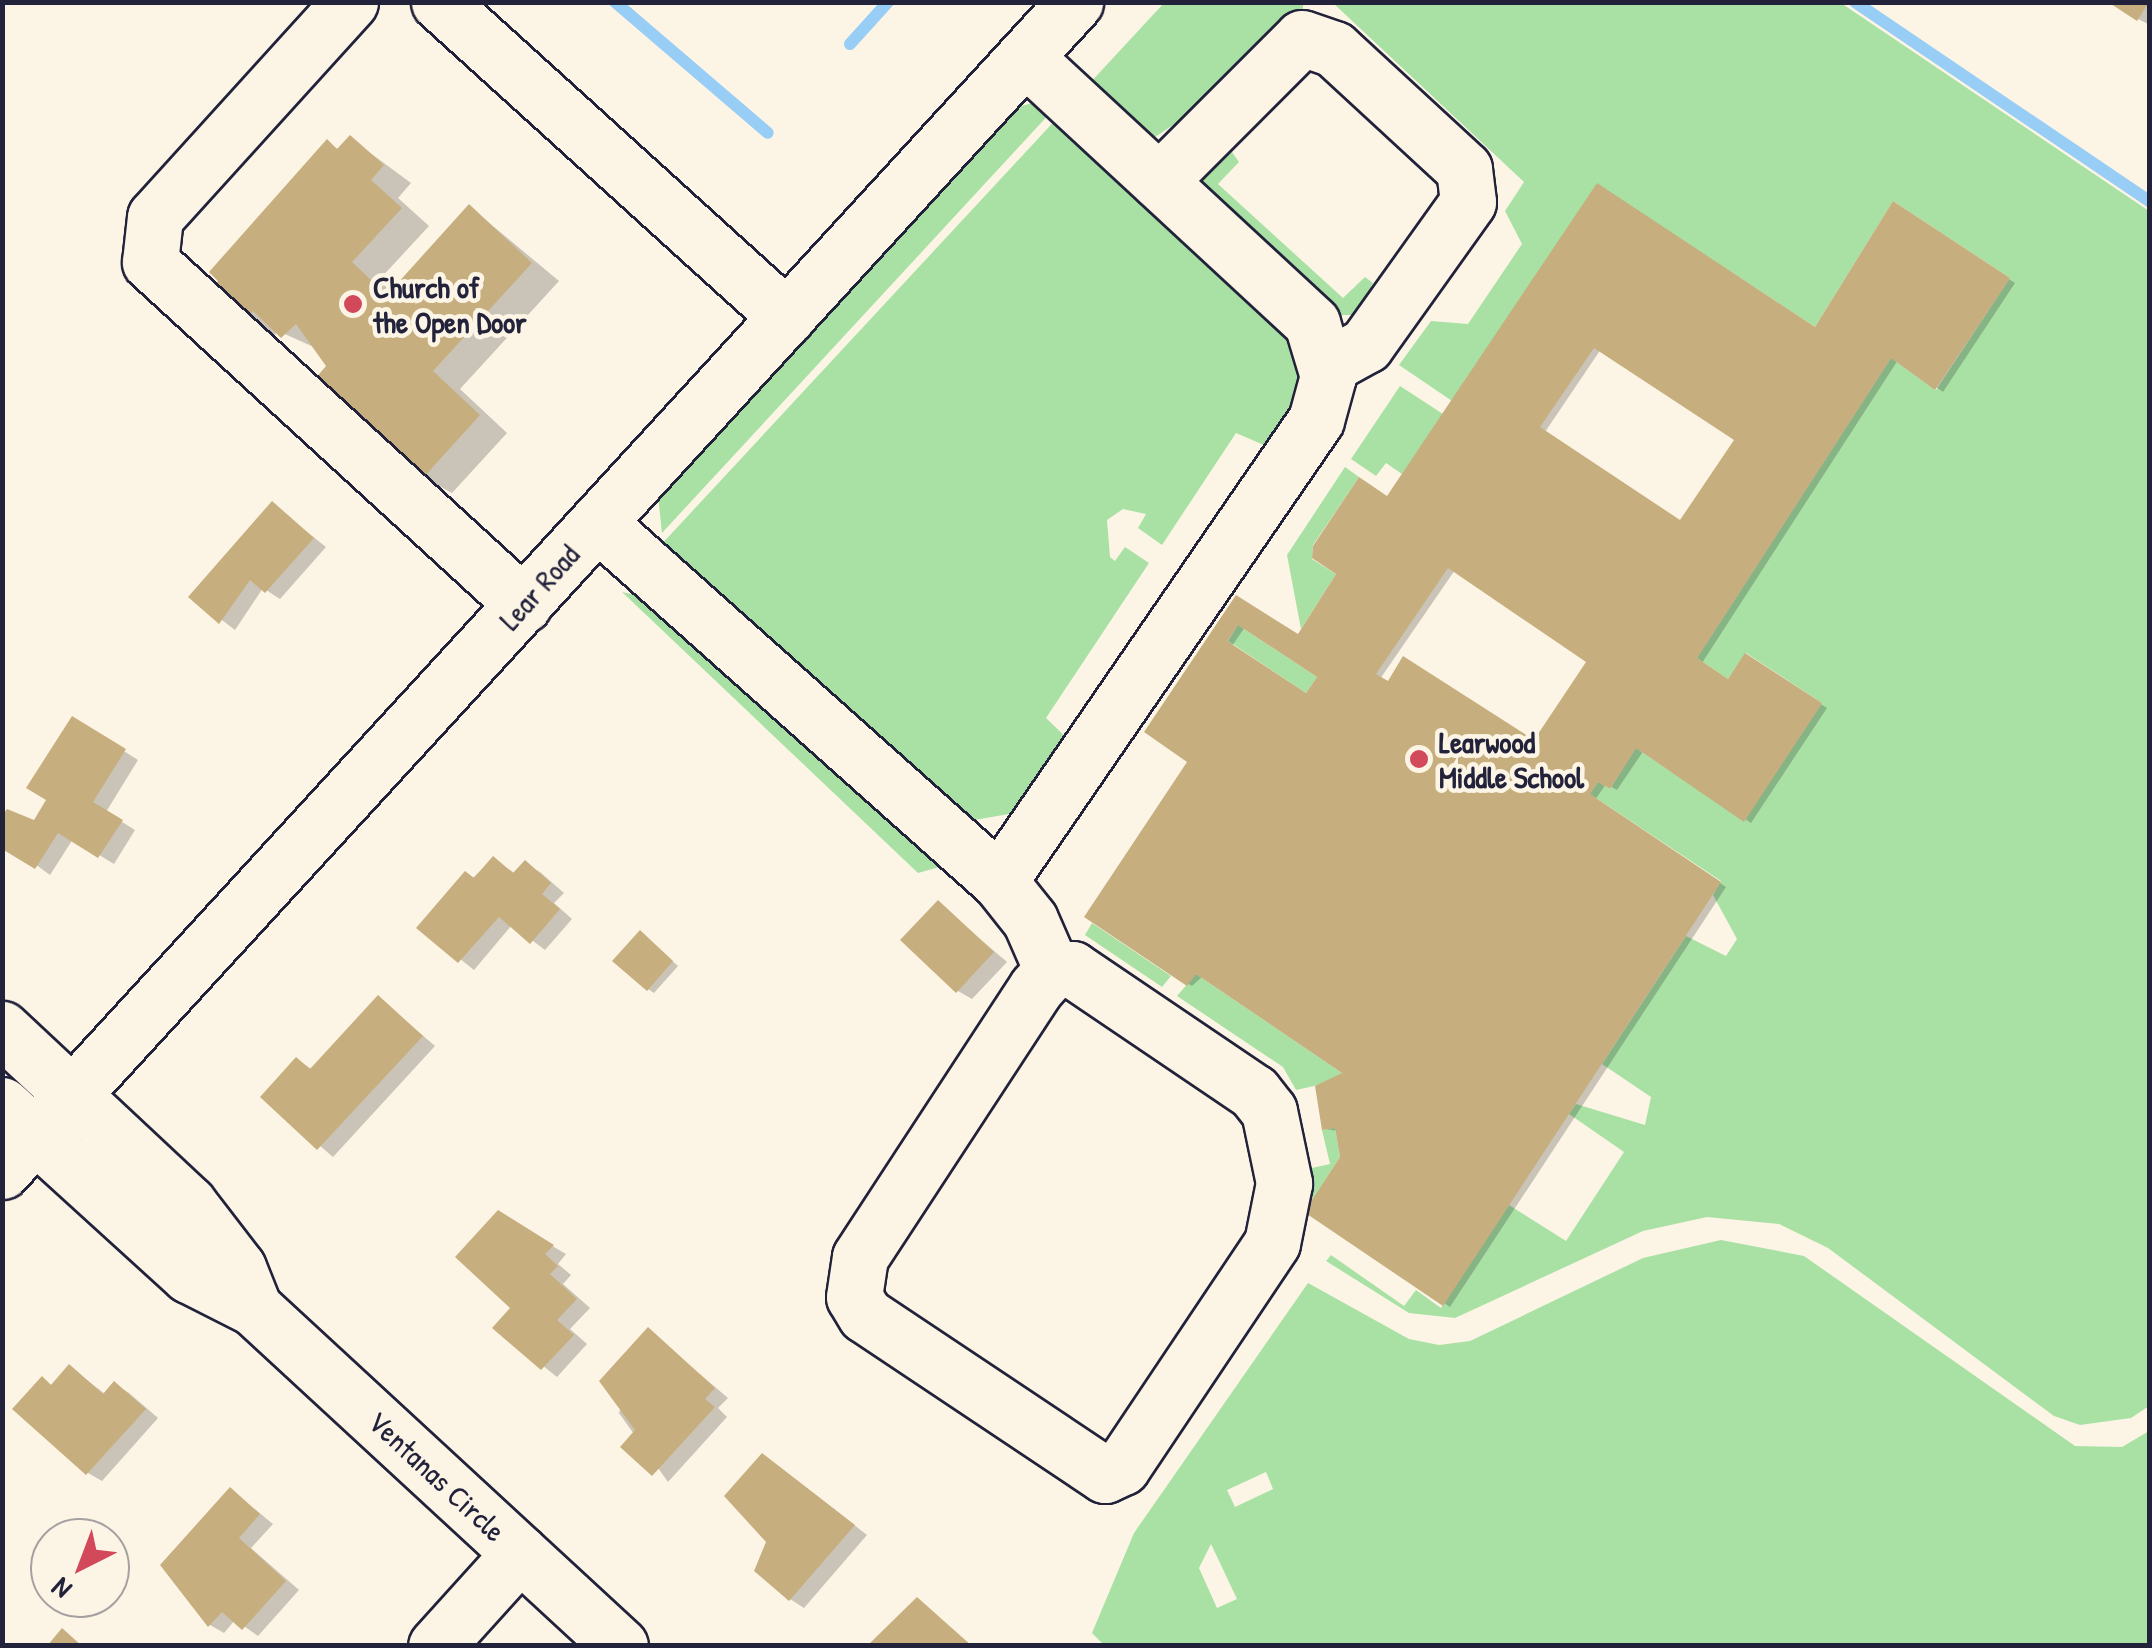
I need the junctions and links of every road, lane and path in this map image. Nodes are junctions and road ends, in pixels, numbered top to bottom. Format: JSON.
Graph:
{"nodes":[{"id":1,"x":350,"y":2,"type":"edge"},
{"id":2,"x":439,"y":2,"type":"edge"},
{"id":3,"x":1074,"y":2,"type":"edge"},
{"id":4,"x":1025,"y":57,"type":"junction"},
{"id":5,"x":1160,"y":182,"type":"junction"},
{"id":6,"x":787,"y":317,"type":"junction"},
{"id":7,"x":1328,"y":366,"type":"junction"},
{"id":8,"x":598,"y":523,"type":"junction"},
{"id":9,"x":524,"y":605,"type":"junction"},
{"id":10,"x":998,"y":881,"type":"junction"},
{"id":11,"x":1052,"y":970,"type":"junction"},
{"id":12,"x":2,"y":1029,"type":"edge"},
{"id":13,"x":74,"y":1094,"type":"junction"},
{"id":14,"x":14,"y":1137,"type":"edge"},
{"id":15,"x":254,"y":1308,"type":"junction"},
{"id":16,"x":520,"y":1553,"type":"junction"},
{"id":17,"x":436,"y":1646,"type":"edge"},
{"id":18,"x":620,"y":1646,"type":"edge"}],
"edges":[{"from":1,"to":9,"type":"street"},
{"from":2,"to":6,"type":"street"},
{"from":3,"to":4,"type":"street","name":"Lear Road"},
{"from":4,"to":5,"type":"street"},
{"from":4,"to":6,"type":"street","name":"Lear Road"},
{"from":5,"to":7,"type":"street"},
{"from":5,"to":7,"type":"street"},
{"from":6,"to":8,"type":"street","name":"Lear Road"},
{"from":7,"to":10,"type":"street"},
{"from":8,"to":9,"type":"street","name":"Lear Road"},
{"from":8,"to":10,"type":"street"},
{"from":9,"to":13,"type":"street","name":"Lear Road"},
{"from":10,"to":11,"type":"street"},
{"from":11,"to":11,"type":"street"},
{"from":12,"to":13,"type":"street","name":"Ventanas Circle"},
{"from":13,"to":14,"type":"street","name":"Lear Road"},
{"from":13,"to":15,"type":"street","name":"Ventanas Circle"},
{"from":14,"to":15,"type":"street","name":"Ventanas Circle"},
{"from":15,"to":16,"type":"street","name":"Ventanas Circle"},
{"from":16,"to":17,"type":"street"},
{"from":16,"to":18,"type":"street","name":"Ventanas Circle"}]}
